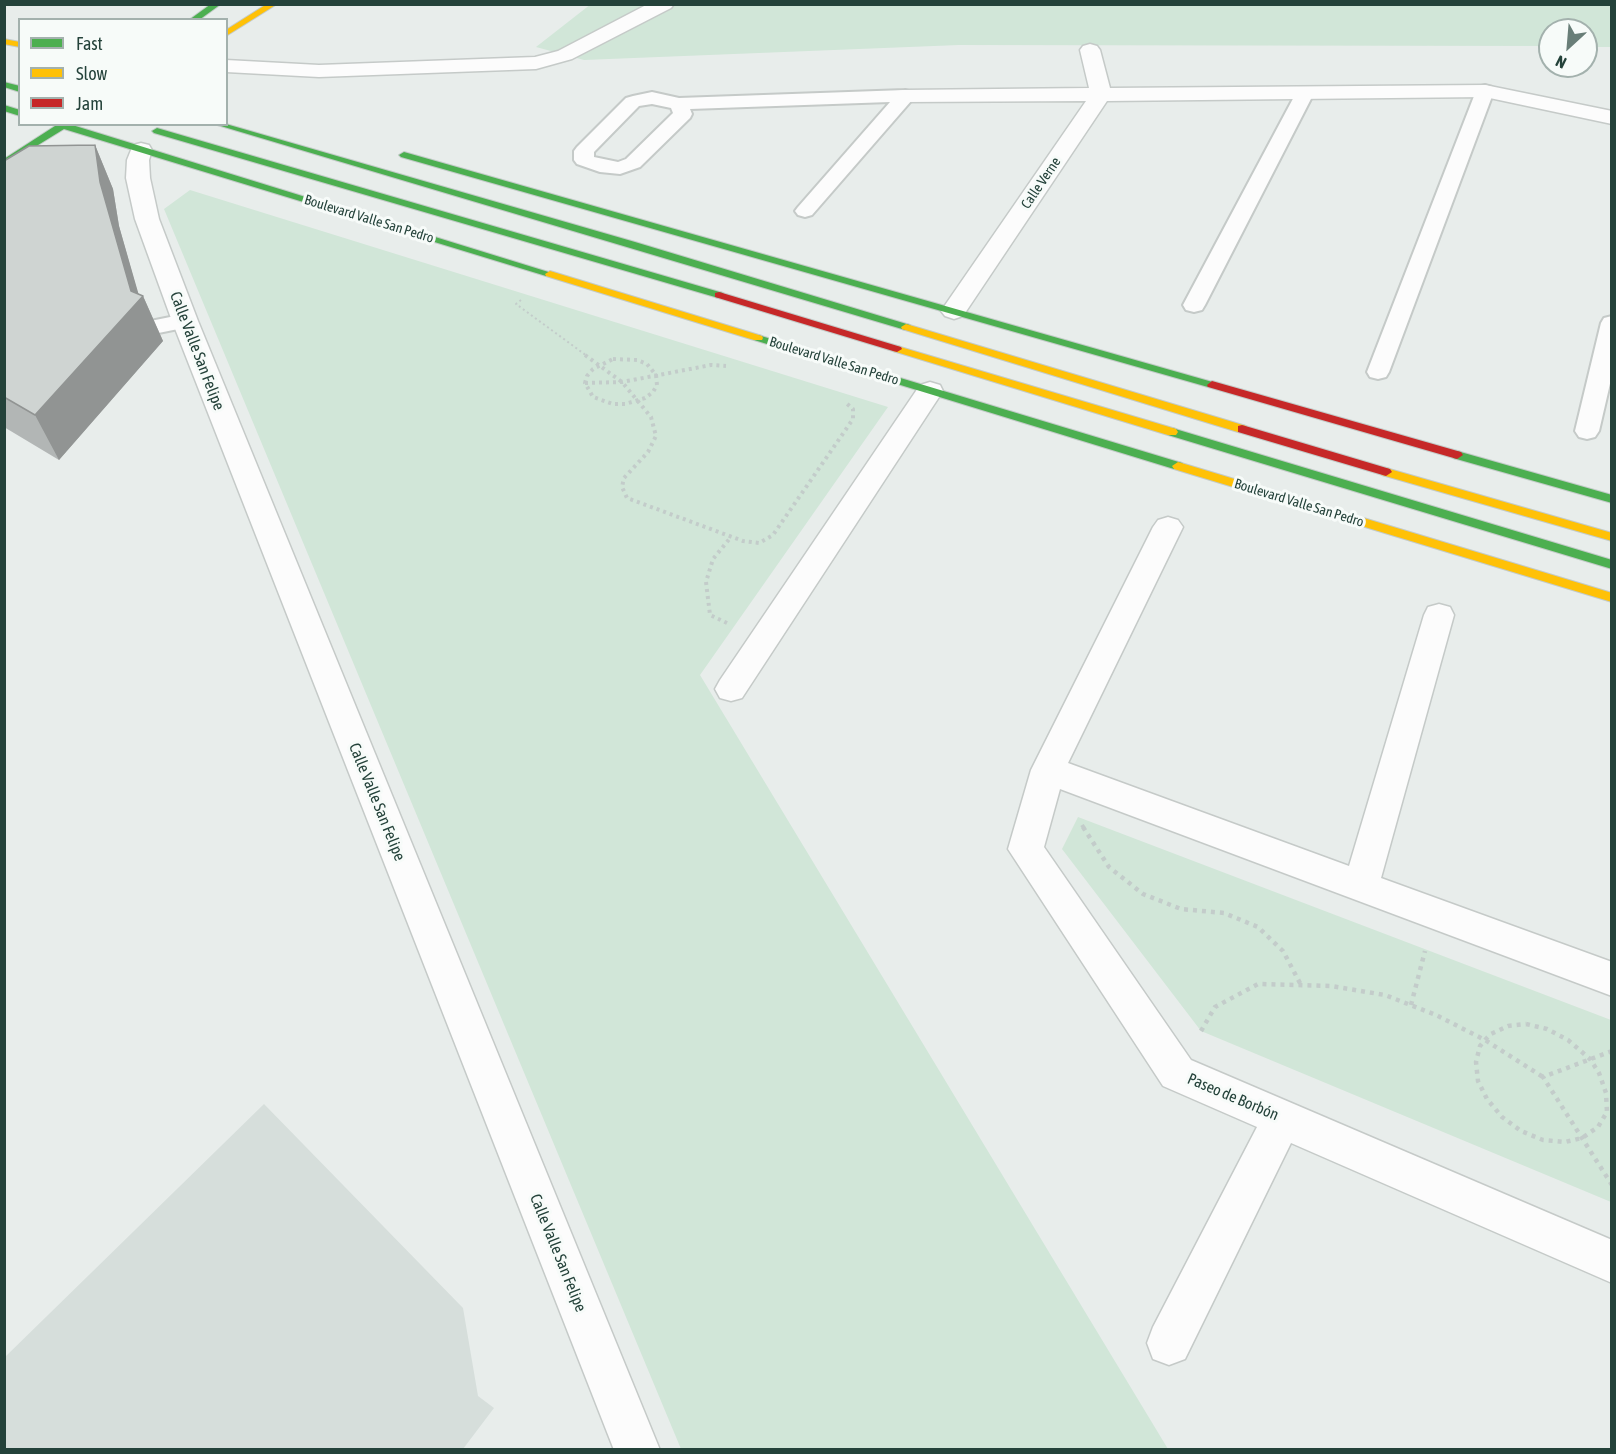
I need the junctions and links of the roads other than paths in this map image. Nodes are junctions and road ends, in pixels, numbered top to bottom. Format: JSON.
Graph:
{"nodes":[{"id":1,"x":217,"y":4,"type":"edge"},
{"id":2,"x":273,"y":4,"type":"edge"},
{"id":3,"x":664,"y":4,"type":"edge"},
{"id":4,"x":196,"y":18,"type":"edge"},
{"id":5,"x":228,"y":33,"type":"edge"},
{"id":6,"x":1090,"y":50,"type":"dead end"},
{"id":7,"x":228,"y":66,"type":"edge"},
{"id":8,"x":1485,"y":91,"type":"junction"},
{"id":9,"x":1305,"y":93,"type":"junction"},
{"id":10,"x":1101,"y":94,"type":"junction"},
{"id":11,"x":905,"y":96,"type":"junction"},
{"id":12,"x":680,"y":104,"type":"junction"},
{"id":13,"x":1611,"y":118,"type":"edge"},
{"id":14,"x":60,"y":126,"type":"edge"},
{"id":15,"x":64,"y":126,"type":"edge"},
{"id":16,"x":225,"y":126,"type":"edge"},
{"id":17,"x":114,"y":129,"type":"dead end"},
{"id":18,"x":101,"y":138,"type":"junction"},
{"id":19,"x":143,"y":139,"type":"junction"},
{"id":20,"x":82,"y":151,"type":"edge"},
{"id":21,"x":393,"y":152,"type":"dead end"},
{"id":22,"x":4,"y":163,"type":"edge"},
{"id":23,"x":805,"y":211,"type":"dead end"},
{"id":24,"x":651,"y":224,"type":"junction"},
{"id":25,"x":631,"y":244,"type":"junction"},
{"id":26,"x":613,"y":263,"type":"junction"},
{"id":27,"x":592,"y":287,"type":"junction"},
{"id":28,"x":1194,"y":305,"type":"dead end"},
{"id":29,"x":954,"y":311,"type":"junction"},
{"id":30,"x":185,"y":321,"type":"junction"},
{"id":31,"x":1611,"y":323,"type":"edge"},
{"id":32,"x":95,"y":338,"type":"edge"},
{"id":33,"x":1378,"y":372,"type":"dead end"},
{"id":34,"x":930,"y":391,"type":"junction"},
{"id":35,"x":1587,"y":431,"type":"dead end"},
{"id":36,"x":1392,"y":455,"type":"junction"},
{"id":37,"x":1611,"y":499,"type":"edge"},
{"id":38,"x":1373,"y":510,"type":"junction"},
{"id":39,"x":1168,"y":528,"type":"dead end"},
{"id":40,"x":1611,"y":537,"type":"edge"},
{"id":41,"x":1611,"y":566,"type":"edge"},
{"id":42,"x":1611,"y":598,"type":"edge"},
{"id":43,"x":1439,"y":615,"type":"dead end"},
{"id":44,"x":731,"y":689,"type":"dead end"},
{"id":45,"x":1057,"y":773,"type":"junction"},
{"id":46,"x":1361,"y":885,"type":"junction"},
{"id":47,"x":1611,"y":979,"type":"edge"},
{"id":48,"x":1282,"y":1119,"type":"junction"},
{"id":49,"x":1611,"y":1262,"type":"edge"},
{"id":50,"x":1169,"y":1343,"type":"dead end"},
{"id":51,"x":637,"y":1449,"type":"edge"}],
"edges":[{"from":1,"to":4,"type":"main road"},
{"from":2,"to":5,"type":"main road"},
{"from":3,"to":7,"type":"street"},
{"from":6,"to":10,"type":"street"},
{"from":8,"to":9,"type":"street"},
{"from":8,"to":13,"type":"street"},
{"from":8,"to":33,"type":"lane"},
{"from":9,"to":10,"type":"street"},
{"from":9,"to":28,"type":"lane"},
{"from":10,"to":11,"type":"street"},
{"from":10,"to":29,"type":"street","name":"Calle Verne"},
{"from":11,"to":12,"type":"lane"},
{"from":11,"to":23,"type":"lane"},
{"from":12,"to":12,"type":"lane"},
{"from":14,"to":22,"type":"main road"},
{"from":15,"to":18,"type":"main road","name":"Boulevard Valle San Pedro"},
{"from":16,"to":25,"type":"main road"},
{"from":17,"to":18,"type":"main road"},
{"from":18,"to":19,"type":"main road","name":"Boulevard Valle San Pedro"},
{"from":18,"to":20,"type":"main road"},
{"from":19,"to":26,"type":"main road","name":"Boulevard Valle San Pedro"},
{"from":19,"to":27,"type":"main road","name":"Boulevard Valle San Pedro"},
{"from":19,"to":30,"type":"street","name":"Calle Valle San Felipe"},
{"from":21,"to":24,"type":"main road"},
{"from":24,"to":25,"type":"main road"},
{"from":24,"to":29,"type":"main road"},
{"from":25,"to":26,"type":"main road"},
{"from":25,"to":36,"type":"main road"},
{"from":26,"to":27,"type":"main road"},
{"from":26,"to":38,"type":"main road","name":"Boulevard Valle San Pedro"},
{"from":27,"to":34,"type":"main road","name":"Boulevard Valle San Pedro"},
{"from":29,"to":36,"type":"main road"},
{"from":30,"to":32,"type":"lane"},
{"from":30,"to":51,"type":"street","name":"Calle Valle San Felipe"},
{"from":31,"to":35,"type":"lane"},
{"from":34,"to":38,"type":"main road","name":"Boulevard Valle San Pedro"},
{"from":34,"to":44,"type":"street"},
{"from":36,"to":37,"type":"main road"},
{"from":36,"to":38,"type":"main road"},
{"from":36,"to":40,"type":"main road"},
{"from":38,"to":41,"type":"main road","name":"Boulevard Valle San Pedro"},
{"from":38,"to":42,"type":"main road","name":"Boulevard Valle San Pedro"},
{"from":39,"to":45,"type":"street","name":"Paseo de Borbón"},
{"from":43,"to":46,"type":"street"},
{"from":45,"to":46,"type":"street"},
{"from":45,"to":48,"type":"street","name":"Paseo de Borbón"},
{"from":46,"to":47,"type":"street"},
{"from":48,"to":49,"type":"street","name":"Paseo de Borbón"},
{"from":48,"to":50,"type":"street"}]}
